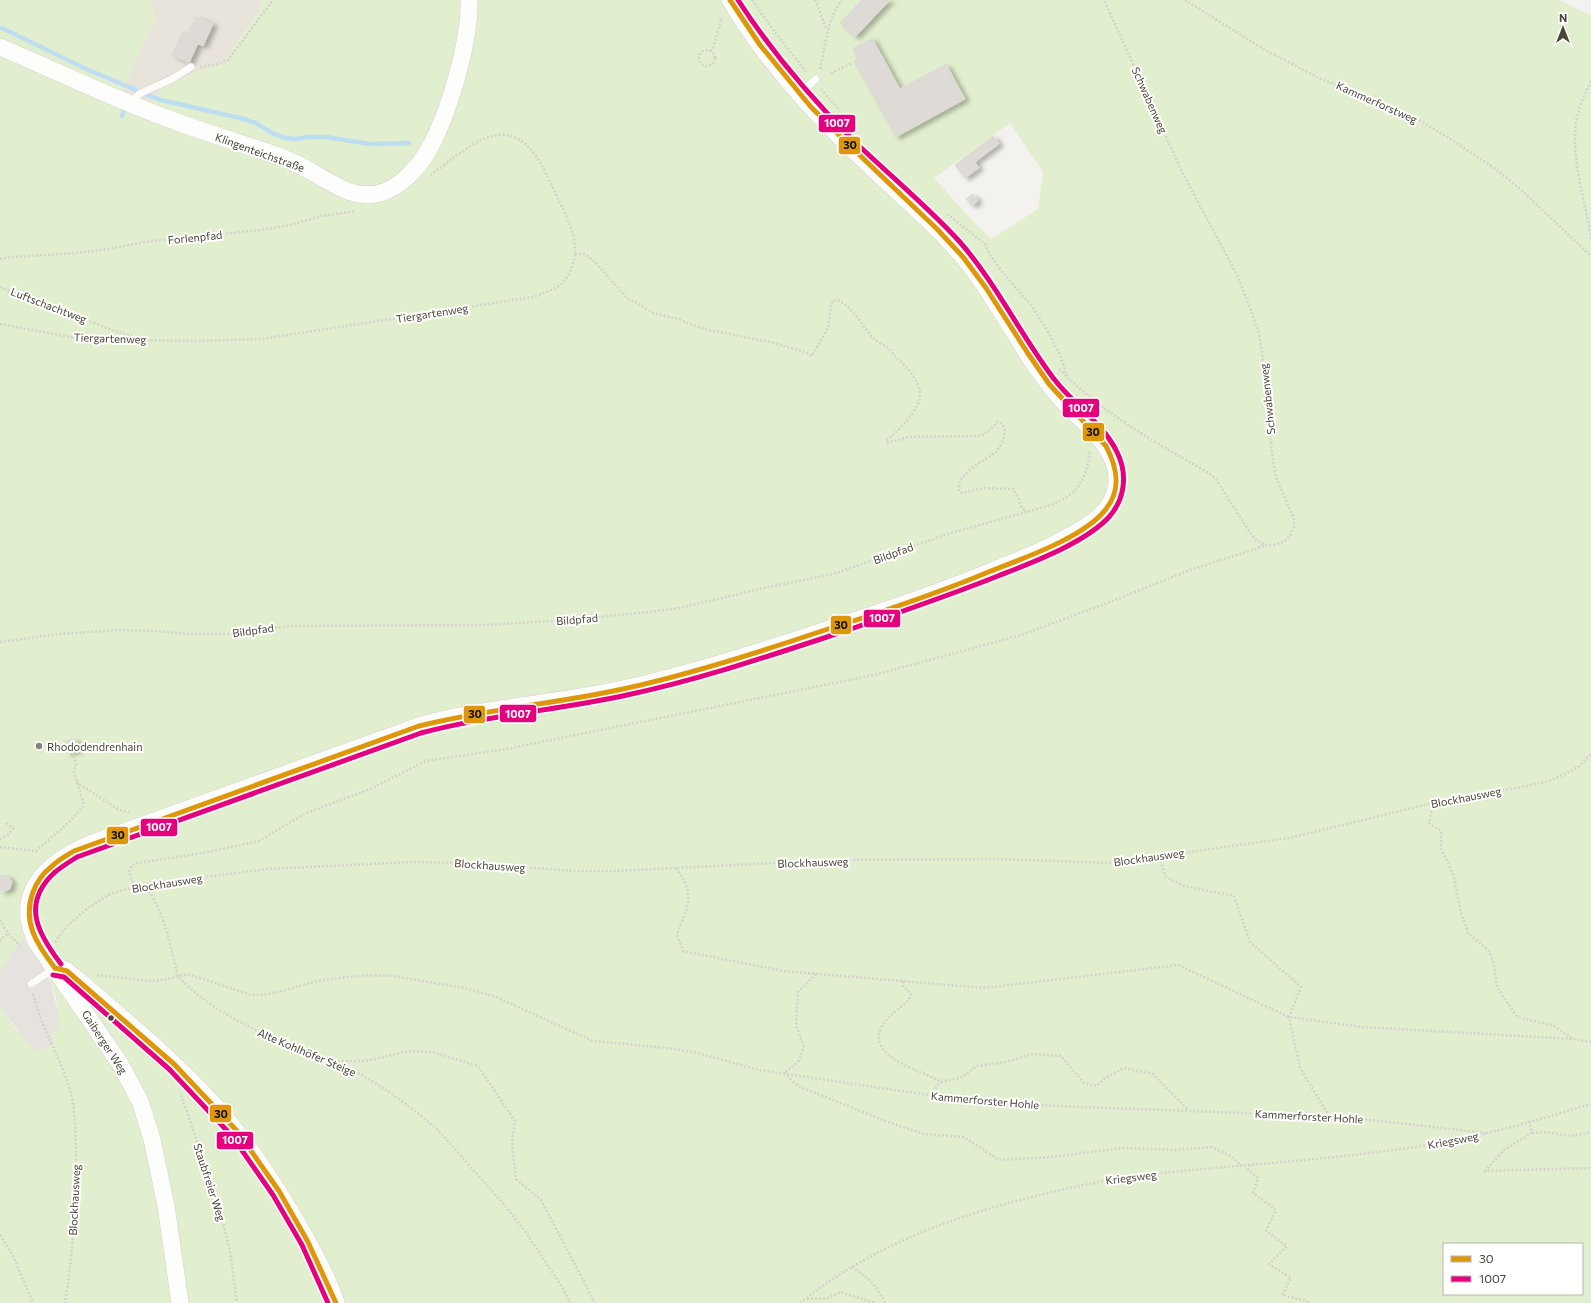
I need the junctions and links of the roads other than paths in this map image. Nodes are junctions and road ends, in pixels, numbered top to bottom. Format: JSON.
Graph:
{"nodes":[{"id":1,"x":469,"y":0,"type":"edge"},
{"id":2,"x":732,"y":4,"type":"edge"},
{"id":3,"x":0,"y":47,"type":"edge"},
{"id":4,"x":191,"y":67,"type":"road end"},
{"id":5,"x":815,"y":79,"type":"road end"},
{"id":6,"x":799,"y":94,"type":"junction"},
{"id":7,"x":132,"y":104,"type":"junction"},
{"id":8,"x":55,"y":968,"type":"junction"},
{"id":9,"x":30,"y":984,"type":"road end"},
{"id":10,"x":180,"y":1303,"type":"edge"},
{"id":11,"x":336,"y":1303,"type":"edge"}],
"edges":[{"from":1,"to":7,"type":"street","name":"Klingenteichstraße"},
{"from":2,"to":6,"type":"street","name":"Gaiberger Weg"},
{"from":3,"to":7,"type":"street","name":"Klingenteichstraße"},
{"from":4,"to":7,"type":"lane"},
{"from":5,"to":6,"type":"lane"},
{"from":6,"to":8,"type":"street","name":"Gaiberger Weg"},
{"from":8,"to":9,"type":"lane"},
{"from":8,"to":10,"type":"street","name":"Gaiberger Weg"},
{"from":8,"to":11,"type":"street"}]}
